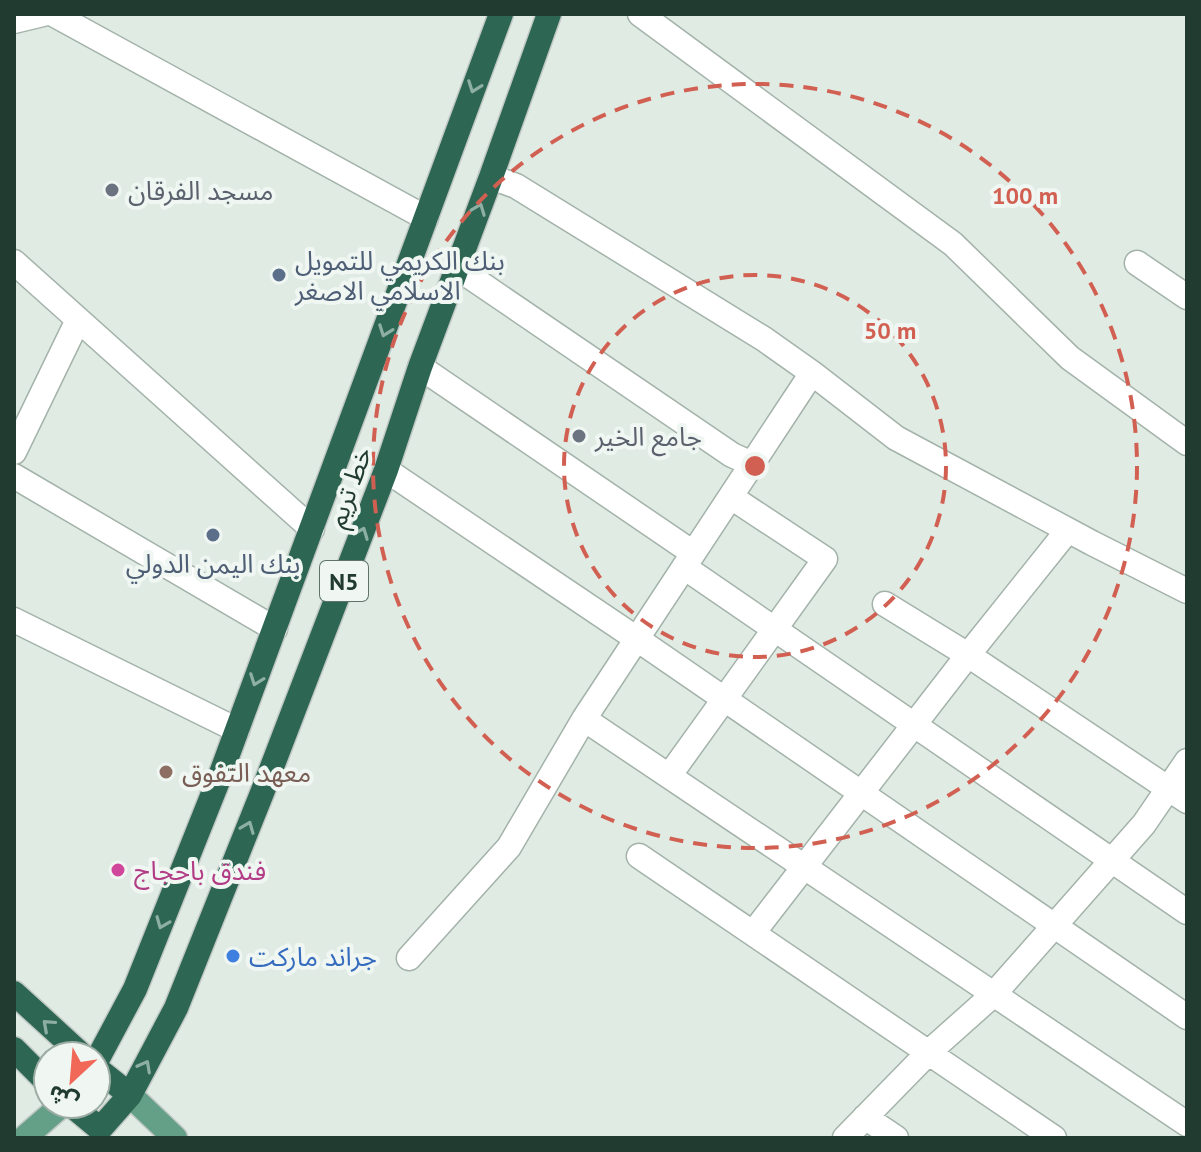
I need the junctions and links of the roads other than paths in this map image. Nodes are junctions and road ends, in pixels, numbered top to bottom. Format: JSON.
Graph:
{"nodes":[{"id":1,"x":43,"y":14,"type":"edge"},
{"id":2,"x":53,"y":14,"type":"edge"},
{"id":3,"x":501,"y":14,"type":"edge"},
{"id":4,"x":549,"y":14,"type":"edge"},
{"id":5,"x":640,"y":14,"type":"edge"},
{"id":6,"x":14,"y":21,"type":"edge"},
{"id":7,"x":491,"y":177,"type":"junction"},
{"id":8,"x":426,"y":218,"type":"junction"},
{"id":9,"x":14,"y":262,"type":"edge"},
{"id":10,"x":1137,"y":263,"type":"dead end"},
{"id":11,"x":456,"y":267,"type":"junction"},
{"id":12,"x":1187,"y":297,"type":"edge"},
{"id":13,"x":78,"y":320,"type":"junction"},
{"id":14,"x":420,"y":367,"type":"junction"},
{"id":15,"x":812,"y":373,"type":"junction"},
{"id":16,"x":1187,"y":443,"type":"edge"},
{"id":17,"x":14,"y":452,"type":"edge"},
{"id":18,"x":752,"y":464,"type":"junction"},
{"id":19,"x":386,"y":470,"type":"junction"},
{"id":20,"x":14,"y":476,"type":"edge"},
{"id":21,"x":731,"y":497,"type":"junction"},
{"id":22,"x":312,"y":529,"type":"junction"},
{"id":23,"x":1068,"y":530,"type":"junction"},
{"id":24,"x":689,"y":560,"type":"junction"},
{"id":25,"x":1187,"y":591,"type":"edge"},
{"id":26,"x":885,"y":604,"type":"dead end"},
{"id":27,"x":14,"y":620,"type":"edge"},
{"id":28,"x":275,"y":629,"type":"junction"},
{"id":29,"x":774,"y":629,"type":"junction"},
{"id":30,"x":637,"y":639,"type":"junction"},
{"id":31,"x":968,"y":655,"type":"junction"},
{"id":32,"x":724,"y":699,"type":"junction"},
{"id":33,"x":584,"y":719,"type":"junction"},
{"id":34,"x":914,"y":725,"type":"junction"},
{"id":35,"x":237,"y":730,"type":"junction"},
{"id":36,"x":1187,"y":761,"type":"edge"},
{"id":37,"x":669,"y":776,"type":"junction"},
{"id":38,"x":861,"y":793,"type":"junction"},
{"id":39,"x":1178,"y":795,"type":"edge"},
{"id":40,"x":639,"y":856,"type":"dead end"},
{"id":41,"x":1112,"y":861,"type":"junction"},
{"id":42,"x":805,"y":867,"type":"junction"},
{"id":43,"x":1187,"y":912,"type":"edge"},
{"id":44,"x":1054,"y":926,"type":"junction"},
{"id":45,"x":753,"y":933,"type":"junction"},
{"id":46,"x":409,"y":958,"type":"dead end"},
{"id":47,"x":14,"y":993,"type":"edge"},
{"id":48,"x":994,"y":994,"type":"junction"},
{"id":49,"x":1187,"y":1017,"type":"edge"},
{"id":50,"x":65,"y":1040,"type":"edge"},
{"id":51,"x":109,"y":1040,"type":"edge"},
{"id":52,"x":14,"y":1049,"type":"edge"},
{"id":53,"x":929,"y":1052,"type":"junction"},
{"id":54,"x":32,"y":1067,"type":"edge"},
{"id":55,"x":112,"y":1079,"type":"edge"},
{"id":56,"x":130,"y":1095,"type":"junction"},
{"id":57,"x":865,"y":1117,"type":"junction"},
{"id":58,"x":45,"y":1120,"type":"edge"},
{"id":59,"x":86,"y":1120,"type":"edge"},
{"id":60,"x":1184,"y":1127,"type":"edge"},
{"id":61,"x":101,"y":1135,"type":"edge"},
{"id":62,"x":24,"y":1138,"type":"edge"},
{"id":63,"x":175,"y":1138,"type":"edge"},
{"id":64,"x":845,"y":1138,"type":"edge"},
{"id":65,"x":896,"y":1138,"type":"edge"},
{"id":66,"x":1054,"y":1138,"type":"edge"}],
"edges":[{"from":1,"to":6,"type":"street"},
{"from":2,"to":8,"type":"street"},
{"from":3,"to":8,"type":"highway","name":"خط تريم","number":"N5","one_way":true},
{"from":4,"to":7,"type":"highway","name":"خط تريم","number":"N5"},
{"from":5,"to":16,"type":"street"},
{"from":11,"to":7,"type":"highway","name":"خط تريم","number":"N5","one_way":true},
{"from":7,"to":15,"type":"street"},
{"from":8,"to":22,"type":"highway","name":"خط تريم","number":"N5","one_way":true},
{"from":9,"to":13,"type":"street"},
{"from":10,"to":12,"type":"street"},
{"from":11,"to":14,"type":"highway","name":"خط تريم","number":"N5"},
{"from":11,"to":18,"type":"street"},
{"from":13,"to":17,"type":"street"},
{"from":13,"to":22,"type":"street"},
{"from":14,"to":19,"type":"highway","name":"خط تريم","number":"N5"},
{"from":14,"to":24,"type":"street"},
{"from":15,"to":18,"type":"street"},
{"from":15,"to":23,"type":"street"},
{"from":18,"to":21,"type":"street"},
{"from":19,"to":30,"type":"street"},
{"from":56,"to":19,"type":"highway","name":"خط تريم","number":"N5","one_way":true},
{"from":20,"to":28,"type":"street"},
{"from":21,"to":24,"type":"street"},
{"from":21,"to":29,"type":"street"},
{"from":22,"to":28,"type":"highway","name":"خط تريم","number":"N5"},
{"from":23,"to":25,"type":"street"},
{"from":23,"to":31,"type":"street"},
{"from":24,"to":29,"type":"street"},
{"from":24,"to":30,"type":"street"},
{"from":26,"to":31,"type":"street"},
{"from":27,"to":35,"type":"street"},
{"from":28,"to":35,"type":"highway","name":"خط تريم","number":"N5","one_way":true},
{"from":29,"to":32,"type":"street"},
{"from":29,"to":34,"type":"street"},
{"from":30,"to":32,"type":"street"},
{"from":30,"to":33,"type":"street"},
{"from":31,"to":34,"type":"street"},
{"from":31,"to":39,"type":"street"},
{"from":32,"to":37,"type":"street"},
{"from":32,"to":38,"type":"street"},
{"from":33,"to":37,"type":"street"},
{"from":33,"to":46,"type":"street"},
{"from":34,"to":38,"type":"street"},
{"from":34,"to":41,"type":"street"},
{"from":35,"to":51,"type":"highway","name":"خط تريم","number":"N5","one_way":true},
{"from":36,"to":39,"type":"street"},
{"from":37,"to":42,"type":"street"},
{"from":38,"to":42,"type":"street"},
{"from":38,"to":44,"type":"street"},
{"from":39,"to":41,"type":"street"},
{"from":40,"to":45,"type":"street"},
{"from":41,"to":43,"type":"street"},
{"from":41,"to":44,"type":"street"},
{"from":42,"to":45,"type":"street"},
{"from":42,"to":48,"type":"street"},
{"from":44,"to":48,"type":"street"},
{"from":44,"to":49,"type":"street"},
{"from":45,"to":53,"type":"street"},
{"from":50,"to":47,"type":"highway","one_way":true},
{"from":48,"to":53,"type":"street"},
{"from":48,"to":60,"type":"street"},
{"from":52,"to":54,"type":"highway"},
{"from":53,"to":57,"type":"street"},
{"from":53,"to":66,"type":"street"},
{"from":55,"to":56,"type":"highway"},
{"from":56,"to":61,"type":"highway","name":"خط تريم","number":"N5"},
{"from":56,"to":63,"type":"main road"},
{"from":57,"to":64,"type":"street"},
{"from":57,"to":65,"type":"street"},
{"from":58,"to":62,"type":"main road"},
{"from":59,"to":61,"type":"highway","number":"N5"}]}
